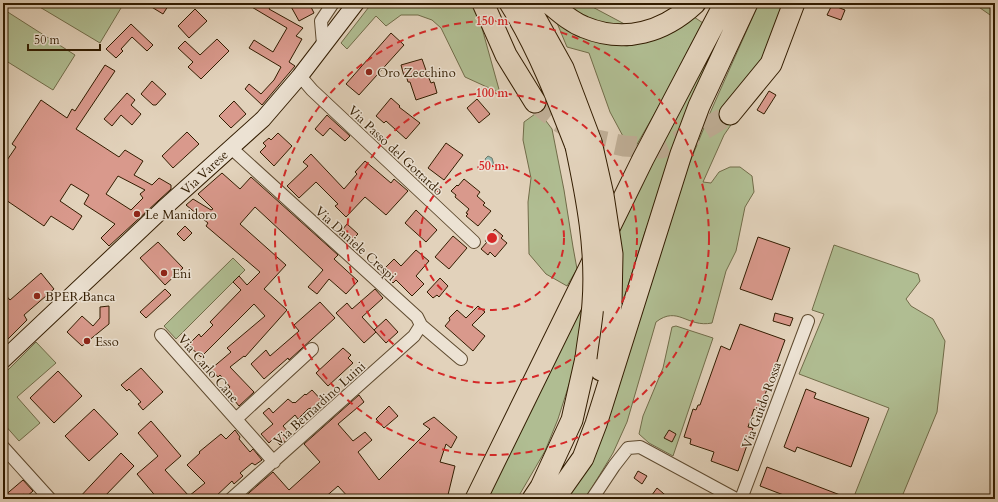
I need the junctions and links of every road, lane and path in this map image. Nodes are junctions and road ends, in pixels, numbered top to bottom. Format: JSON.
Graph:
{"nodes":[{"id":1,"x":333,"y":3,"type":"edge"},
{"id":2,"x":356,"y":3,"type":"edge"},
{"id":3,"x":483,"y":3,"type":"edge"},
{"id":4,"x":510,"y":3,"type":"edge"},
{"id":5,"x":527,"y":3,"type":"edge"},
{"id":6,"x":549,"y":3,"type":"edge"},
{"id":7,"x":695,"y":3,"type":"edge"},
{"id":8,"x":725,"y":3,"type":"edge"},
{"id":9,"x":747,"y":3,"type":"edge"},
{"id":10,"x":794,"y":3,"type":"edge"},
{"id":11,"x":323,"y":44,"type":"junction"},
{"id":12,"x":300,"y":76,"type":"junction"},
{"id":13,"x":535,"y":102,"type":"tunnel mouth"},
{"id":14,"x":730,"y":114,"type":"tunnel mouth"},
{"id":15,"x":584,"y":144,"type":"junction"},
{"id":16,"x":230,"y":148,"type":"junction"},
{"id":17,"x":474,"y":242,"type":"dead end"},
{"id":18,"x":808,"y":320,"type":"dead end"},
{"id":19,"x":421,"y":325,"type":"junction"},
{"id":20,"x":161,"y":335,"type":"dead end"},
{"id":21,"x":312,"y":349,"type":"dead end"},
{"id":22,"x":461,"y":359,"type":"dead end"},
{"id":23,"x":3,"y":360,"type":"edge"},
{"id":24,"x":236,"y":419,"type":"junction"},
{"id":25,"x":3,"y":447,"type":"edge"},
{"id":26,"x":274,"y":462,"type":"junction"},
{"id":27,"x":555,"y":497,"type":"edge"},
{"id":28,"x":50,"y":499,"type":"edge"},
{"id":29,"x":232,"y":499,"type":"edge"},
{"id":30,"x":476,"y":499,"type":"edge"},
{"id":31,"x":533,"y":499,"type":"edge"},
{"id":32,"x":592,"y":499,"type":"edge"},
{"id":33,"x":736,"y":499,"type":"edge"},
{"id":34,"x":741,"y":499,"type":"edge"}],
"edges":[{"from":1,"to":11,"type":"street"},
{"from":2,"to":11,"type":"main road","name":"Via Varese"},
{"from":3,"to":13,"type":"highway"},
{"from":4,"to":15,"type":"highway"},
{"from":5,"to":15,"type":"highway"},
{"from":6,"to":7,"type":"highway"},
{"from":8,"to":30,"type":"highway"},
{"from":9,"to":27,"type":"highway"},
{"from":10,"to":14,"type":"highway"},
{"from":11,"to":12,"type":"main road","name":"Via Varese"},
{"from":12,"to":16,"type":"main road","name":"Via Varese"},
{"from":12,"to":17,"type":"street","name":"Via Passo del Gottardo"},
{"from":15,"to":27,"type":"highway","bridge":true},
{"from":15,"to":31,"type":"highway","bridge":true},
{"from":16,"to":19,"type":"street","name":"Via Daniele Crespi"},
{"from":16,"to":23,"type":"main road","name":"Via Varese"},
{"from":18,"to":34,"type":"street","name":"Via Guido Rossa"},
{"from":19,"to":22,"type":"street","name":"Via Daniele Crespi"},
{"from":19,"to":26,"type":"street","name":"Via Bernardino Luini"},
{"from":20,"to":24,"type":"street","name":"Via Carlo Cane"},
{"from":21,"to":24,"type":"street","name":"Via Carlo Cane"},
{"from":24,"to":26,"type":"street","name":"Via Carlo Cane"},
{"from":25,"to":28,"type":"street"},
{"from":26,"to":29,"type":"street","name":"Via Bernardino Luini"},
{"from":32,"to":33,"type":"street"}]}
